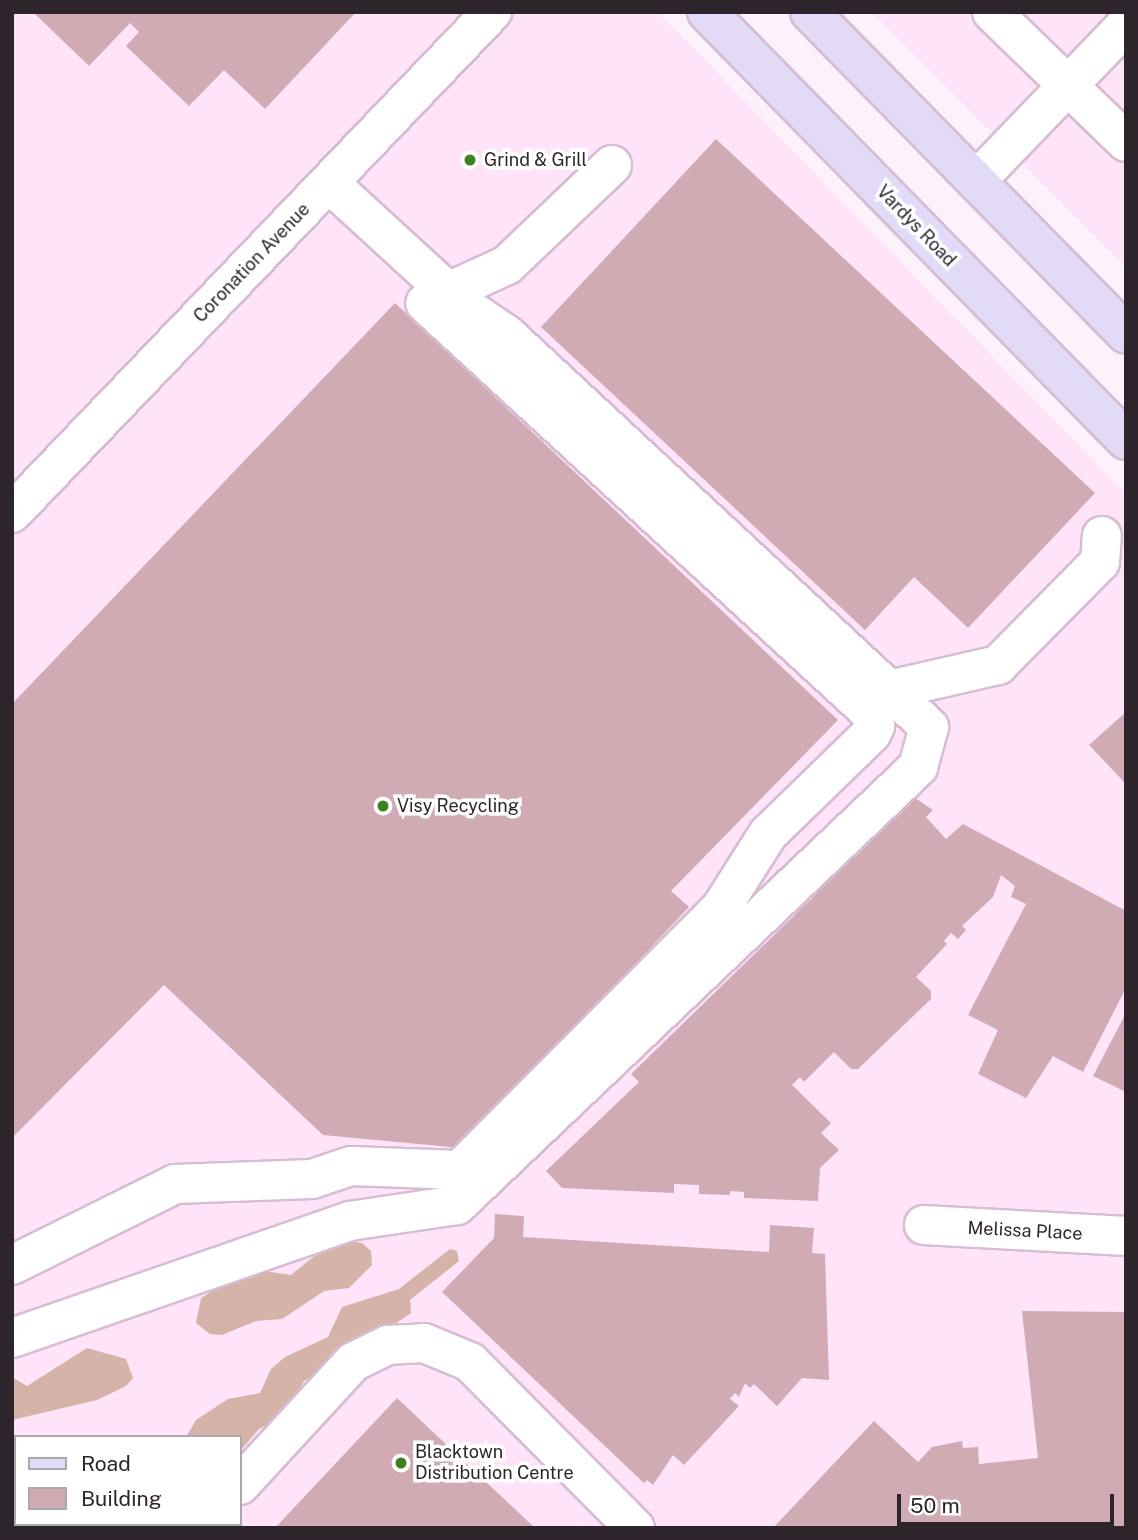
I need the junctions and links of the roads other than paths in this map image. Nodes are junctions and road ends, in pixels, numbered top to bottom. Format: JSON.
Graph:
{"nodes":[{"id":1,"x":492,"y":12,"type":"edge"},
{"id":2,"x":707,"y":12,"type":"edge"},
{"id":3,"x":810,"y":12,"type":"edge"},
{"id":4,"x":992,"y":12,"type":"edge"},
{"id":5,"x":1126,"y":25,"type":"edge"},
{"id":6,"x":1068,"y":86,"type":"junction"},
{"id":7,"x":1126,"y":142,"type":"edge"},
{"id":8,"x":612,"y":165,"type":"dead end"},
{"id":9,"x":976,"y":181,"type":"junction"},
{"id":10,"x":321,"y":191,"type":"junction"},
{"id":11,"x":448,"y":292,"type":"junction"},
{"id":12,"x":1126,"y":334,"type":"edge"},
{"id":13,"x":1126,"y":440,"type":"edge"},
{"id":14,"x":12,"y":513,"type":"edge"},
{"id":15,"x":1102,"y":536,"type":"dead end"},
{"id":16,"x":889,"y":690,"type":"junction"},
{"id":17,"x":925,"y":1226,"type":"dead end"},
{"id":18,"x":1126,"y":1236,"type":"edge"},
{"id":19,"x":12,"y":1265,"type":"edge"},
{"id":20,"x":12,"y":1338,"type":"edge"},
{"id":21,"x":242,"y":1483,"type":"edge"},
{"id":22,"x":635,"y":1528,"type":"edge"}],
"edges":[{"from":1,"to":10,"type":"street","name":"Coronation Avenue"},
{"from":2,"to":13,"type":"main road","name":"Vardys Road"},
{"from":3,"to":9,"type":"main road"},
{"from":4,"to":6,"type":"street"},
{"from":5,"to":6,"type":"street"},
{"from":6,"to":7,"type":"street"},
{"from":6,"to":9,"type":"street"},
{"from":8,"to":11,"type":"street"},
{"from":9,"to":12,"type":"main road"},
{"from":10,"to":11,"type":"street"},
{"from":10,"to":14,"type":"street","name":"Coronation Avenue"},
{"from":10,"to":19,"type":"street"},
{"from":11,"to":16,"type":"street"},
{"from":15,"to":16,"type":"street"},
{"from":16,"to":20,"type":"street"},
{"from":17,"to":18,"type":"street","name":"Melissa Place"},
{"from":21,"to":22,"type":"street"}]}
